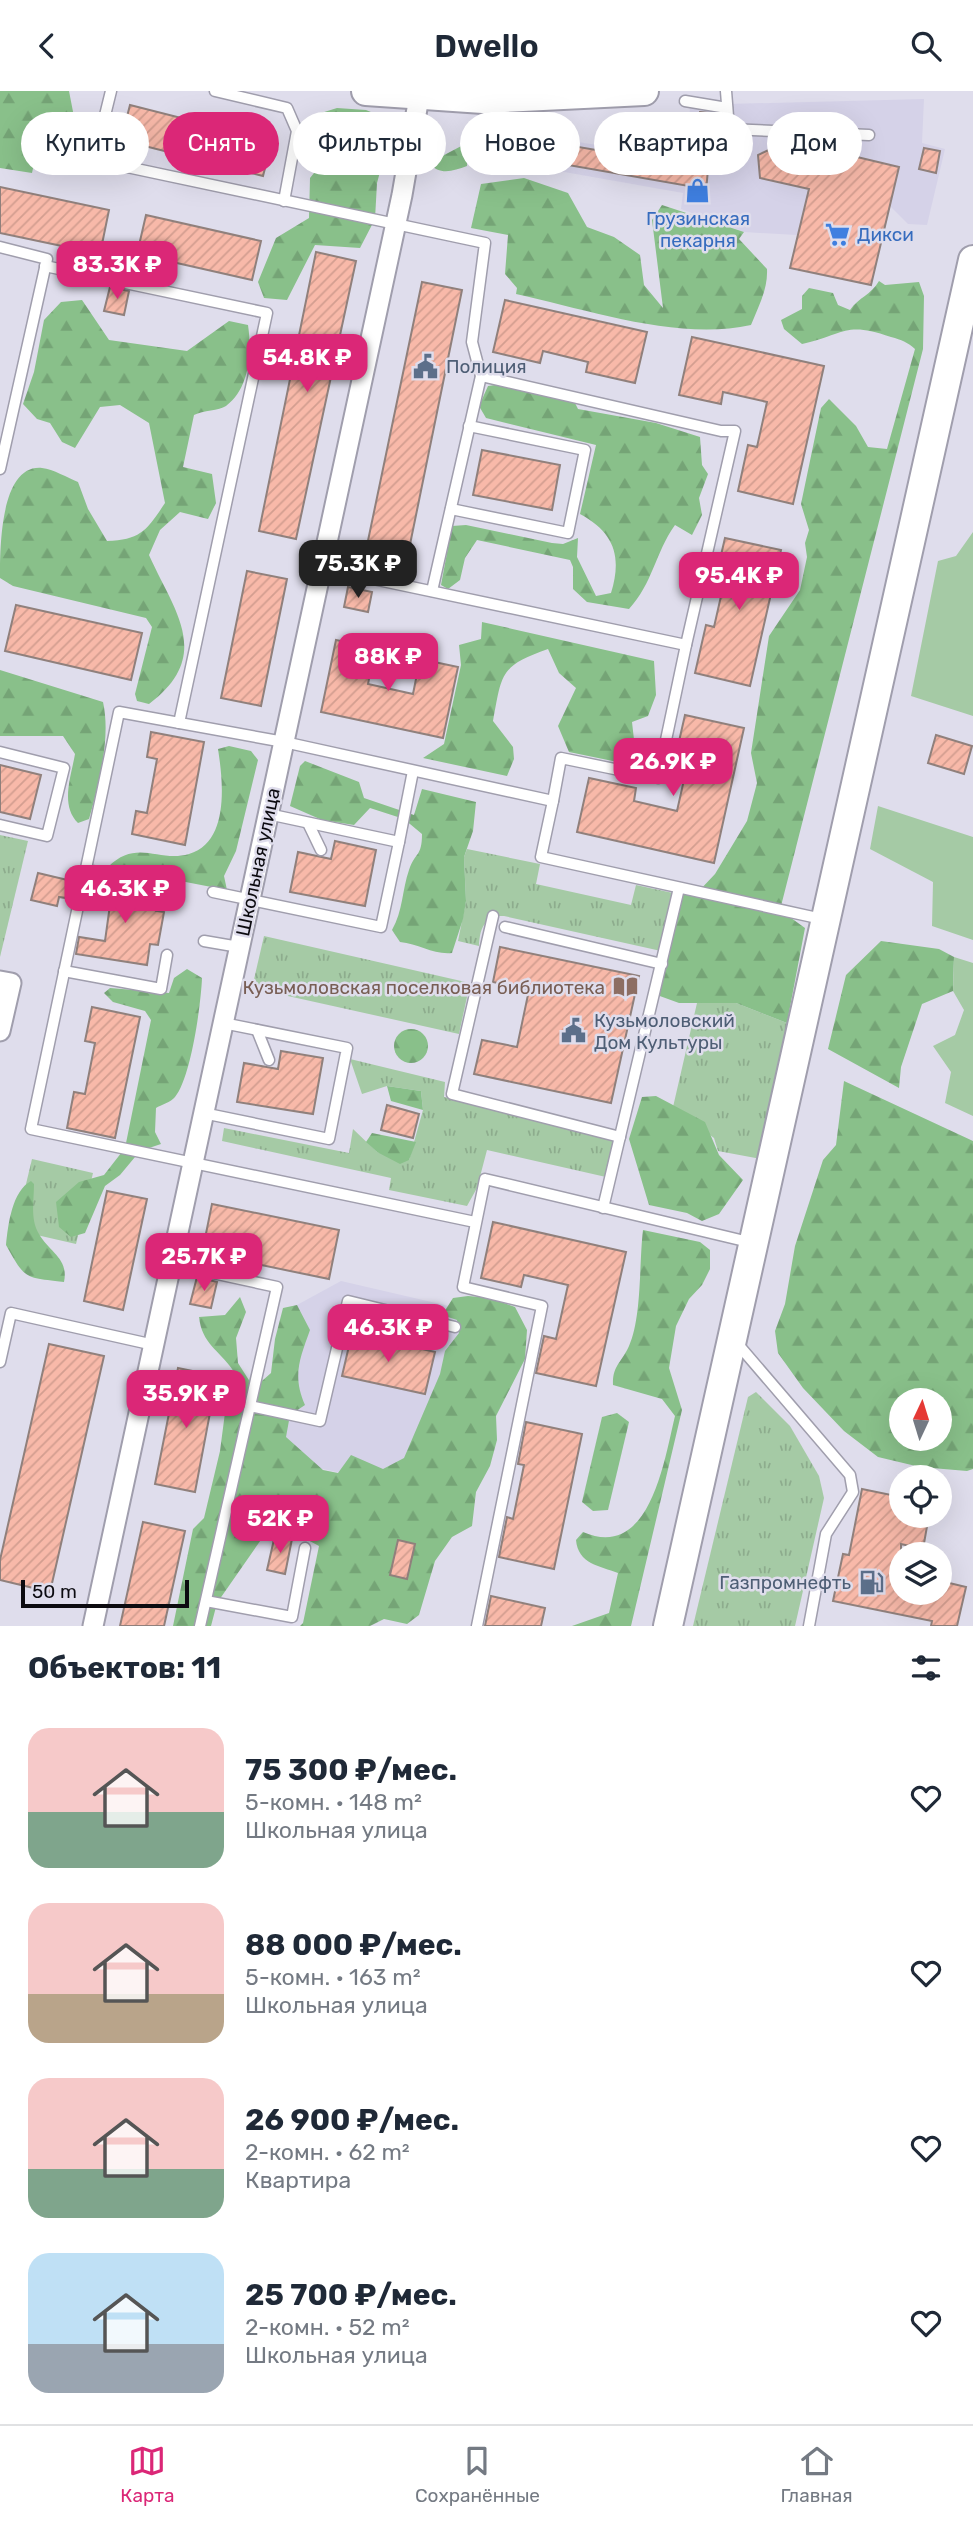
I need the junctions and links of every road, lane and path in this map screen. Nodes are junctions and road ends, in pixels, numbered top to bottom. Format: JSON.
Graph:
{"nodes":[{"id":1,"x":111,"y":91,"type":"edge"},
{"id":2,"x":215,"y":91,"type":"edge"},
{"id":3,"x":366,"y":91,"type":"edge"},
{"id":4,"x":644,"y":91,"type":"edge"},
{"id":5,"x":726,"y":91,"type":"edge"},
{"id":6,"x":419,"y":97,"type":"junction"},
{"id":7,"x":685,"y":101,"type":"dead end"},
{"id":8,"x":727,"y":108,"type":"junction"},
{"id":9,"x":445,"y":109,"type":"dead end"},
{"id":10,"x":869,"y":135,"type":"dead end"},
{"id":11,"x":284,"y":201,"type":"junction"},
{"id":12,"x":395,"y":224,"type":"junction"},
{"id":13,"x":0,"y":247,"type":"edge"},
{"id":14,"x":973,"y":260,"type":"edge"},
{"id":15,"x":45,"y":265,"type":"junction"},
{"id":16,"x":481,"y":376,"type":"junction"},
{"id":17,"x":469,"y":426,"type":"junction"},
{"id":18,"x":0,"y":469,"type":"edge"},
{"id":19,"x":451,"y":509,"type":"junction"},
{"id":20,"x":321,"y":568,"type":"junction"},
{"id":21,"x":432,"y":591,"type":"junction"},
{"id":22,"x":686,"y":645,"type":"junction"},
{"id":23,"x":179,"y":723,"type":"junction"},
{"id":24,"x":284,"y":742,"type":"junction"},
{"id":25,"x":0,"y":751,"type":"edge"},
{"id":26,"x":413,"y":771,"type":"junction"},
{"id":27,"x":553,"y":801,"type":"junction"},
{"id":28,"x":268,"y":814,"type":"junction"},
{"id":29,"x":308,"y":823,"type":"junction"},
{"id":30,"x":0,"y":825,"type":"edge"},
{"id":31,"x":399,"y":842,"type":"junction"},
{"id":32,"x":321,"y":849,"type":"dead end"},
{"id":33,"x":86,"y":870,"type":"junction"},
{"id":34,"x":161,"y":883,"type":"dead end"},
{"id":35,"x":679,"y":888,"type":"junction"},
{"id":36,"x":213,"y":892,"type":"dead end"},
{"id":37,"x":250,"y":899,"type":"junction"},
{"id":38,"x":493,"y":916,"type":"dead end"},
{"id":39,"x":826,"y":919,"type":"junction"},
{"id":40,"x":505,"y":927,"type":"dead end"},
{"id":41,"x":204,"y":941,"type":"dead end"},
{"id":42,"x":239,"y":947,"type":"junction"},
{"id":43,"x":167,"y":955,"type":"dead end"},
{"id":44,"x":662,"y":964,"type":"junction"},
{"id":45,"x":64,"y":971,"type":"junction"},
{"id":46,"x":0,"y":981,"type":"edge"},
{"id":47,"x":223,"y":1024,"type":"junction"},
{"id":48,"x":257,"y":1030,"type":"junction"},
{"id":49,"x":0,"y":1031,"type":"edge"},
{"id":50,"x":270,"y":1060,"type":"dead end"},
{"id":51,"x":204,"y":1114,"type":"junction"},
{"id":52,"x":620,"y":1137,"type":"junction"},
{"id":53,"x":193,"y":1162,"type":"junction"},
{"id":54,"x":603,"y":1208,"type":"junction"},
{"id":55,"x":475,"y":1222,"type":"junction"},
{"id":56,"x":754,"y":1243,"type":"junction"},
{"id":57,"x":171,"y":1263,"type":"junction"},
{"id":58,"x":455,"y":1327,"type":"dead end"},
{"id":59,"x":733,"y":1339,"type":"junction"},
{"id":60,"x":154,"y":1345,"type":"junction"},
{"id":61,"x":0,"y":1362,"type":"edge"},
{"id":62,"x":250,"y":1406,"type":"junction"},
{"id":63,"x":305,"y":1548,"type":"dead end"},
{"id":64,"x":206,"y":1601,"type":"junction"},
{"id":65,"x":93,"y":1626,"type":"edge"},
{"id":66,"x":200,"y":1626,"type":"edge"},
{"id":67,"x":477,"y":1626,"type":"edge"},
{"id":68,"x":668,"y":1626,"type":"edge"},
{"id":69,"x":809,"y":1626,"type":"edge"}],
"edges":[{"from":1,"to":11,"type":"lane"},
{"from":2,"to":11,"type":"lane"},
{"from":3,"to":6,"type":"main road"},
{"from":4,"to":6,"type":"main road"},
{"from":5,"to":8,"type":"lane"},
{"from":6,"to":9,"type":"lane"},
{"from":6,"to":12,"type":"street","name":"Школьная улица"},
{"from":7,"to":8,"type":"lane"},
{"from":8,"to":10,"type":"lane"},
{"from":11,"to":12,"type":"lane"},
{"from":12,"to":16,"type":"lane"},
{"from":12,"to":20,"type":"street","name":"Школьная улица"},
{"from":13,"to":15,"type":"lane"},
{"from":14,"to":39,"type":"main road"},
{"from":15,"to":18,"type":"lane"},
{"from":15,"to":23,"type":"lane"},
{"from":16,"to":17,"type":"lane"},
{"from":16,"to":22,"type":"lane"},
{"from":17,"to":19,"type":"lane"},
{"from":17,"to":19,"type":"lane"},
{"from":19,"to":21,"type":"lane"},
{"from":20,"to":21,"type":"lane"},
{"from":20,"to":24,"type":"street","name":"Школьная улица"},
{"from":21,"to":22,"type":"lane"},
{"from":22,"to":27,"type":"lane"},
{"from":23,"to":24,"type":"lane"},
{"from":23,"to":33,"type":"lane"},
{"from":24,"to":26,"type":"lane"},
{"from":24,"to":28,"type":"street","name":"Школьная улица"},
{"from":25,"to":30,"type":"lane"},
{"from":26,"to":27,"type":"lane"},
{"from":26,"to":31,"type":"lane"},
{"from":27,"to":35,"type":"lane"},
{"from":28,"to":29,"type":"lane"},
{"from":28,"to":37,"type":"street","name":"Школьная улица"},
{"from":29,"to":31,"type":"lane"},
{"from":29,"to":32,"type":"lane"},
{"from":31,"to":37,"type":"lane"},
{"from":33,"to":34,"type":"lane"},
{"from":33,"to":45,"type":"lane"},
{"from":35,"to":39,"type":"lane"},
{"from":35,"to":44,"type":"lane"},
{"from":36,"to":37,"type":"lane"},
{"from":37,"to":42,"type":"street","name":"Школьная улица"},
{"from":38,"to":52,"type":"lane"},
{"from":39,"to":56,"type":"main road"},
{"from":40,"to":44,"type":"lane"},
{"from":41,"to":42,"type":"lane"},
{"from":42,"to":47,"type":"street","name":"Школьная улица"},
{"from":43,"to":45,"type":"lane"},
{"from":44,"to":52,"type":"lane"},
{"from":45,"to":53,"type":"lane"},
{"from":46,"to":49,"type":"street"},
{"from":47,"to":48,"type":"lane"},
{"from":47,"to":51,"type":"street","name":"Школьная улица"},
{"from":48,"to":50,"type":"lane"},
{"from":48,"to":51,"type":"lane"},
{"from":51,"to":53,"type":"street","name":"Школьная улица"},
{"from":52,"to":54,"type":"lane"},
{"from":53,"to":55,"type":"lane"},
{"from":53,"to":57,"type":"street","name":"Школьная улица"},
{"from":54,"to":55,"type":"lane"},
{"from":54,"to":56,"type":"lane"},
{"from":55,"to":67,"type":"lane"},
{"from":56,"to":59,"type":"main road"},
{"from":57,"to":60,"type":"street","name":"Школьная улица"},
{"from":57,"to":62,"type":"lane"},
{"from":58,"to":62,"type":"lane"},
{"from":59,"to":68,"type":"main road"},
{"from":59,"to":69,"type":"lane"},
{"from":60,"to":61,"type":"lane"},
{"from":60,"to":65,"type":"street","name":"Школьная улица"},
{"from":62,"to":64,"type":"lane"},
{"from":63,"to":64,"type":"lane"},
{"from":64,"to":66,"type":"lane"}]}
